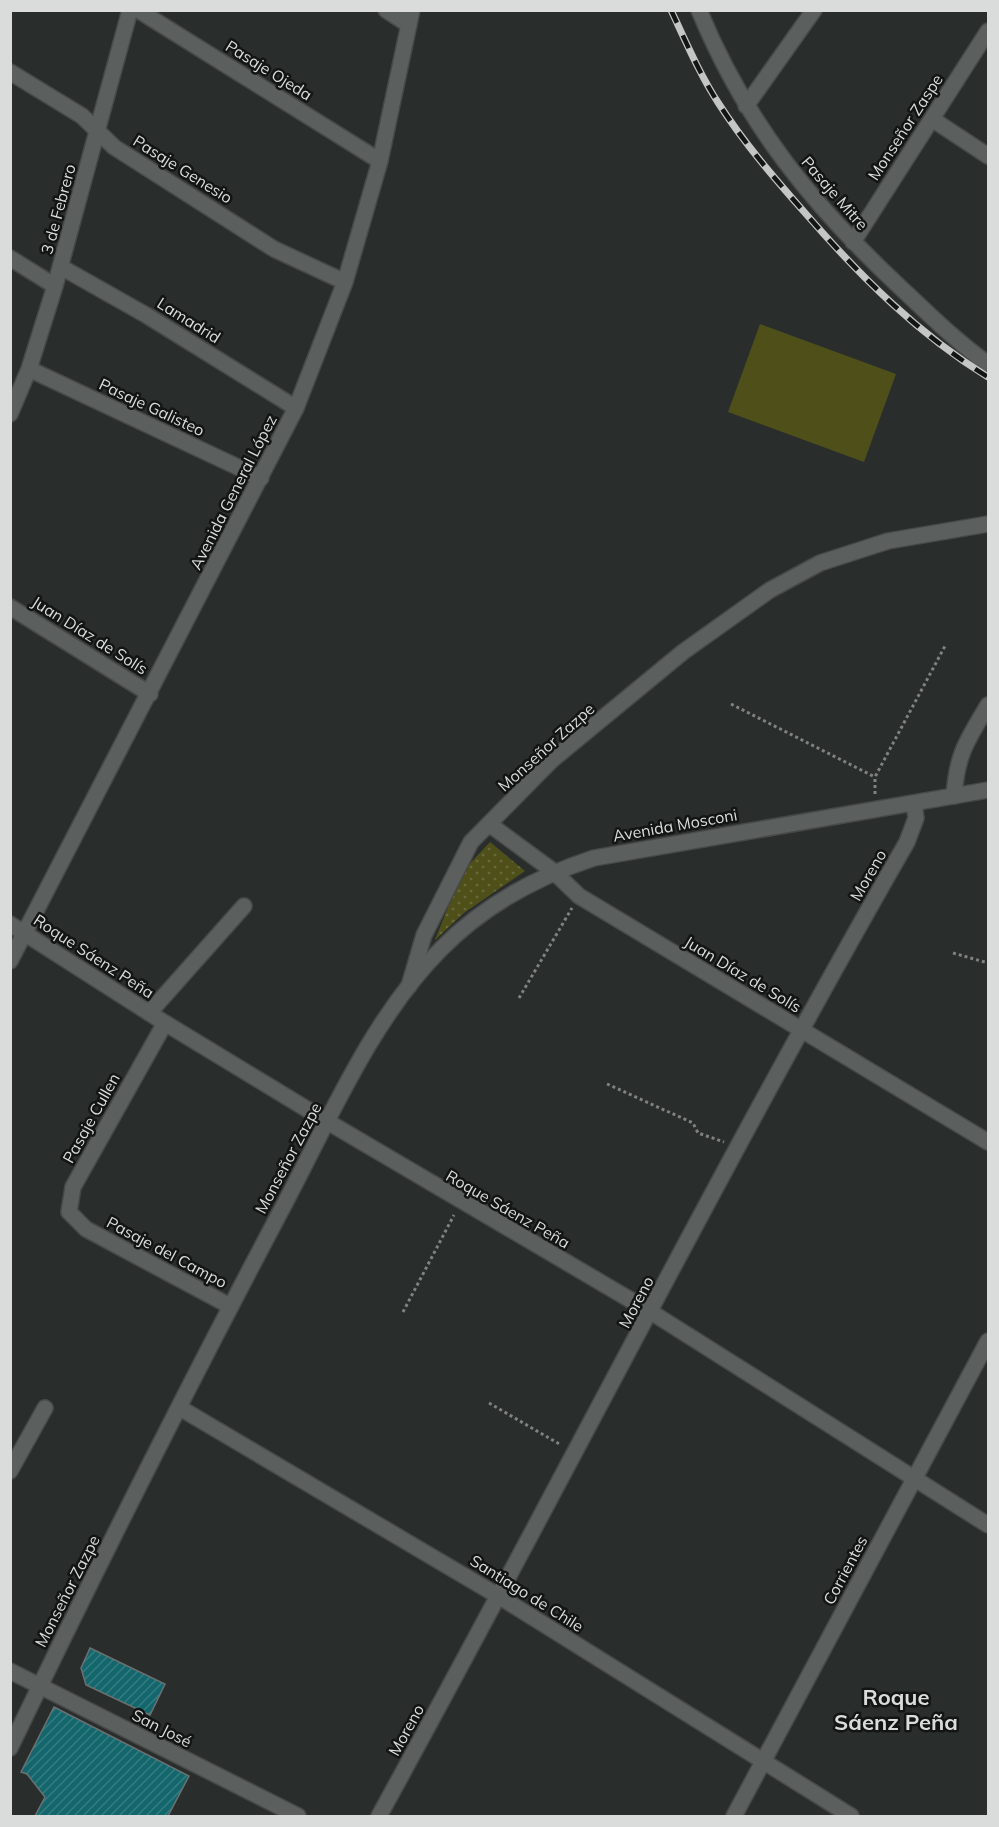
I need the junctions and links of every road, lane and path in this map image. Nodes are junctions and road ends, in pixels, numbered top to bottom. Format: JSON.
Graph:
{"nodes":[{"id":1,"x":130,"y":10,"type":"edge"},
{"id":2,"x":138,"y":10,"type":"edge"},
{"id":3,"x":386,"y":10,"type":"edge"},
{"id":4,"x":699,"y":10,"type":"edge"},
{"id":5,"x":814,"y":10,"type":"edge"},
{"id":6,"x":411,"y":18,"type":"edge"},
{"id":7,"x":988,"y":31,"type":"edge"},
{"id":8,"x":10,"y":72,"type":"edge"},
{"id":9,"x":746,"y":106,"type":"junction"},
{"id":10,"x":932,"y":119,"type":"junction"},
{"id":11,"x":97,"y":131,"type":"junction"},
{"id":12,"x":988,"y":156,"type":"edge"},
{"id":13,"x":380,"y":161,"type":"junction"},
{"id":14,"x":853,"y":242,"type":"junction"},
{"id":15,"x":10,"y":258,"type":"edge"},
{"id":16,"x":61,"y":267,"type":"junction"},
{"id":17,"x":345,"y":282,"type":"junction"},
{"id":18,"x":56,"y":286,"type":"junction"},
{"id":19,"x":988,"y":364,"type":"edge"},
{"id":20,"x":28,"y":369,"type":"junction"},
{"id":21,"x":296,"y":408,"type":"junction"},
{"id":22,"x":11,"y":410,"type":"edge"},
{"id":23,"x":261,"y":478,"type":"junction"},
{"id":24,"x":988,"y":524,"type":"edge"},
{"id":25,"x":10,"y":607,"type":"edge"},
{"id":26,"x":945,"y":646,"type":"dead end"},
{"id":27,"x":150,"y":694,"type":"junction"},
{"id":28,"x":731,"y":704,"type":"dead end"},
{"id":29,"x":988,"y":705,"type":"edge"},
{"id":30,"x":875,"y":777,"type":"junction"},
{"id":31,"x":988,"y":790,"type":"edge"},
{"id":32,"x":954,"y":796,"type":"junction"},
{"id":33,"x":914,"y":803,"type":"junction"},
{"id":34,"x":874,"y":810,"type":"junction"},
{"id":35,"x":489,"y":824,"type":"junction"},
{"id":36,"x":553,"y":871,"type":"junction"},
{"id":37,"x":579,"y":896,"type":"junction"},
{"id":38,"x":244,"y":906,"type":"dead end"},
{"id":39,"x":10,"y":924,"type":"edge"},
{"id":40,"x":25,"y":932,"type":"junction"},
{"id":41,"x":953,"y":953,"type":"dead end"},
{"id":42,"x":10,"y":961,"type":"edge"},
{"id":43,"x":988,"y":963,"type":"edge"},
{"id":44,"x":409,"y":986,"type":"junction"},
{"id":45,"x":519,"y":998,"type":"dead end"},
{"id":46,"x":150,"y":1013,"type":"junction"},
{"id":47,"x":165,"y":1023,"type":"junction"},
{"id":48,"x":799,"y":1029,"type":"junction"},
{"id":49,"x":607,"y":1084,"type":"dead end"},
{"id":50,"x":328,"y":1122,"type":"junction"},
{"id":51,"x":988,"y":1142,"type":"edge"},
{"id":52,"x":737,"y":1147,"type":"junction"},
{"id":53,"x":460,"y":1202,"type":"junction"},
{"id":54,"x":86,"y":1229,"type":"joint"},
{"id":55,"x":230,"y":1306,"type":"junction"},
{"id":56,"x":403,"y":1312,"type":"dead end"},
{"id":57,"x":651,"y":1312,"type":"junction"},
{"id":58,"x":988,"y":1341,"type":"edge"},
{"id":59,"x":489,"y":1403,"type":"dead end"},
{"id":60,"x":45,"y":1408,"type":"dead end"},
{"id":61,"x":180,"y":1408,"type":"junction"},
{"id":62,"x":576,"y":1453,"type":"junction"},
{"id":63,"x":10,"y":1471,"type":"edge"},
{"id":64,"x":914,"y":1478,"type":"junction"},
{"id":65,"x":988,"y":1525,"type":"edge"},
{"id":66,"x":500,"y":1597,"type":"junction"},
{"id":67,"x":10,"y":1671,"type":"edge"},
{"id":68,"x":40,"y":1686,"type":"junction"},
{"id":69,"x":10,"y":1748,"type":"edge"},
{"id":70,"x":764,"y":1764,"type":"junction"},
{"id":71,"x":298,"y":1816,"type":"edge"},
{"id":72,"x":380,"y":1816,"type":"edge"},
{"id":73,"x":734,"y":1816,"type":"edge"},
{"id":74,"x":851,"y":1816,"type":"edge"}],
"edges":[{"from":1,"to":11,"type":"street","name":"3 de Febrero"},
{"from":2,"to":13,"type":"street","name":"Pasaje Ojeda"},
{"from":3,"to":6,"type":"street"},
{"from":4,"to":9,"type":"street","name":"Pasaje Mitre"},
{"from":5,"to":9,"type":"street"},
{"from":6,"to":13,"type":"street","name":"Avenida General López"},
{"from":7,"to":10,"type":"street","name":"Monseñor Zaspe"},
{"from":8,"to":11,"type":"street","name":"Pasaje Genesio"},
{"from":9,"to":14,"type":"street","name":"Pasaje Mitre"},
{"from":10,"to":12,"type":"street"},
{"from":10,"to":14,"type":"street","name":"Monseñor Zaspe"},
{"from":11,"to":16,"type":"street","name":"3 de Febrero"},
{"from":11,"to":17,"type":"street","name":"Pasaje Genesio"},
{"from":13,"to":17,"type":"street","name":"Avenida General López"},
{"from":14,"to":19,"type":"street","name":"Pasaje Mitre"},
{"from":15,"to":18,"type":"street"},
{"from":16,"to":18,"type":"street","name":"3 de Febrero"},
{"from":16,"to":21,"type":"street","name":"Lamadrid"},
{"from":17,"to":21,"type":"street","name":"Avenida General López"},
{"from":18,"to":20,"type":"street","name":"3 de Febrero"},
{"from":20,"to":22,"type":"street","name":"3 de Febrero"},
{"from":20,"to":23,"type":"street","name":"Pasaje Galisteo"},
{"from":21,"to":23,"type":"street","name":"Avenida General López"},
{"from":23,"to":27,"type":"street","name":"Avenida General López"},
{"from":24,"to":35,"type":"street","name":"Monseñor Zazpe"},
{"from":25,"to":27,"type":"street","name":"Juan Díaz de Solís"},
{"from":26,"to":30,"type":"path"},
{"from":27,"to":40,"type":"street","name":"Avenida General López"},
{"from":28,"to":30,"type":"path"},
{"from":29,"to":32,"type":"street"},
{"from":30,"to":34,"type":"path"},
{"from":31,"to":32,"type":"street","name":"Avenida Mosconi"},
{"from":32,"to":33,"type":"street","name":"Avenida Mosconi"},
{"from":33,"to":34,"type":"street","name":"Avenida Mosconi"},
{"from":33,"to":48,"type":"street","name":"Moreno"},
{"from":34,"to":36,"type":"street","name":"Avenida Mosconi"},
{"from":35,"to":36,"type":"street","name":"Juan Díaz de Solís"},
{"from":35,"to":44,"type":"street","name":"Monseñor Zazpe"},
{"from":36,"to":37,"type":"street","name":"Juan Díaz de Solís"},
{"from":36,"to":44,"type":"street","name":"Avenida Mosconi"},
{"from":37,"to":45,"type":"path"},
{"from":37,"to":48,"type":"street","name":"Juan Díaz de Solís"},
{"from":38,"to":46,"type":"street"},
{"from":39,"to":40,"type":"street","name":"Roque Sáenz Peña"},
{"from":40,"to":42,"type":"street","name":"Avenida General López"},
{"from":40,"to":46,"type":"street","name":"Roque Sáenz Peña"},
{"from":41,"to":43,"type":"path"},
{"from":44,"to":50,"type":"street","name":"Monseñor Zazpe"},
{"from":46,"to":47,"type":"street","name":"Roque Sáenz Peña"},
{"from":47,"to":50,"type":"street","name":"Roque Sáenz Peña"},
{"from":47,"to":54,"type":"street","name":"Pasaje Cullen"},
{"from":48,"to":51,"type":"street","name":"Juan Díaz de Solís"},
{"from":48,"to":52,"type":"street","name":"Moreno"},
{"from":49,"to":52,"type":"path"},
{"from":50,"to":53,"type":"street","name":"Roque Sáenz Peña"},
{"from":50,"to":55,"type":"street","name":"Monseñor Zazpe"},
{"from":52,"to":57,"type":"street","name":"Moreno"},
{"from":53,"to":56,"type":"path"},
{"from":53,"to":57,"type":"street","name":"Roque Sáenz Peña"},
{"from":54,"to":55,"type":"street","name":"Pasaje del Campo"},
{"from":55,"to":61,"type":"street","name":"Monseñor Zazpe"},
{"from":57,"to":62,"type":"street","name":"Moreno"},
{"from":57,"to":64,"type":"street","name":"Roque Sáenz Peña"},
{"from":58,"to":64,"type":"street","name":"Corrientes"},
{"from":59,"to":62,"type":"path"},
{"from":60,"to":63,"type":"street"},
{"from":61,"to":66,"type":"street","name":"Santiago de Chile"},
{"from":61,"to":68,"type":"street","name":"Monseñor Zazpe"},
{"from":62,"to":66,"type":"street","name":"Moreno"},
{"from":64,"to":65,"type":"street","name":"Roque Sáenz Peña"},
{"from":64,"to":70,"type":"street","name":"Corrientes"},
{"from":66,"to":70,"type":"street","name":"Santiago de Chile"},
{"from":66,"to":72,"type":"street","name":"Moreno"},
{"from":67,"to":68,"type":"street","name":"San José"},
{"from":68,"to":69,"type":"street","name":"Monseñor Zazpe"},
{"from":68,"to":71,"type":"street","name":"San José"},
{"from":70,"to":73,"type":"street","name":"Corrientes"},
{"from":70,"to":74,"type":"street","name":"Santiago de Chile"}]}
